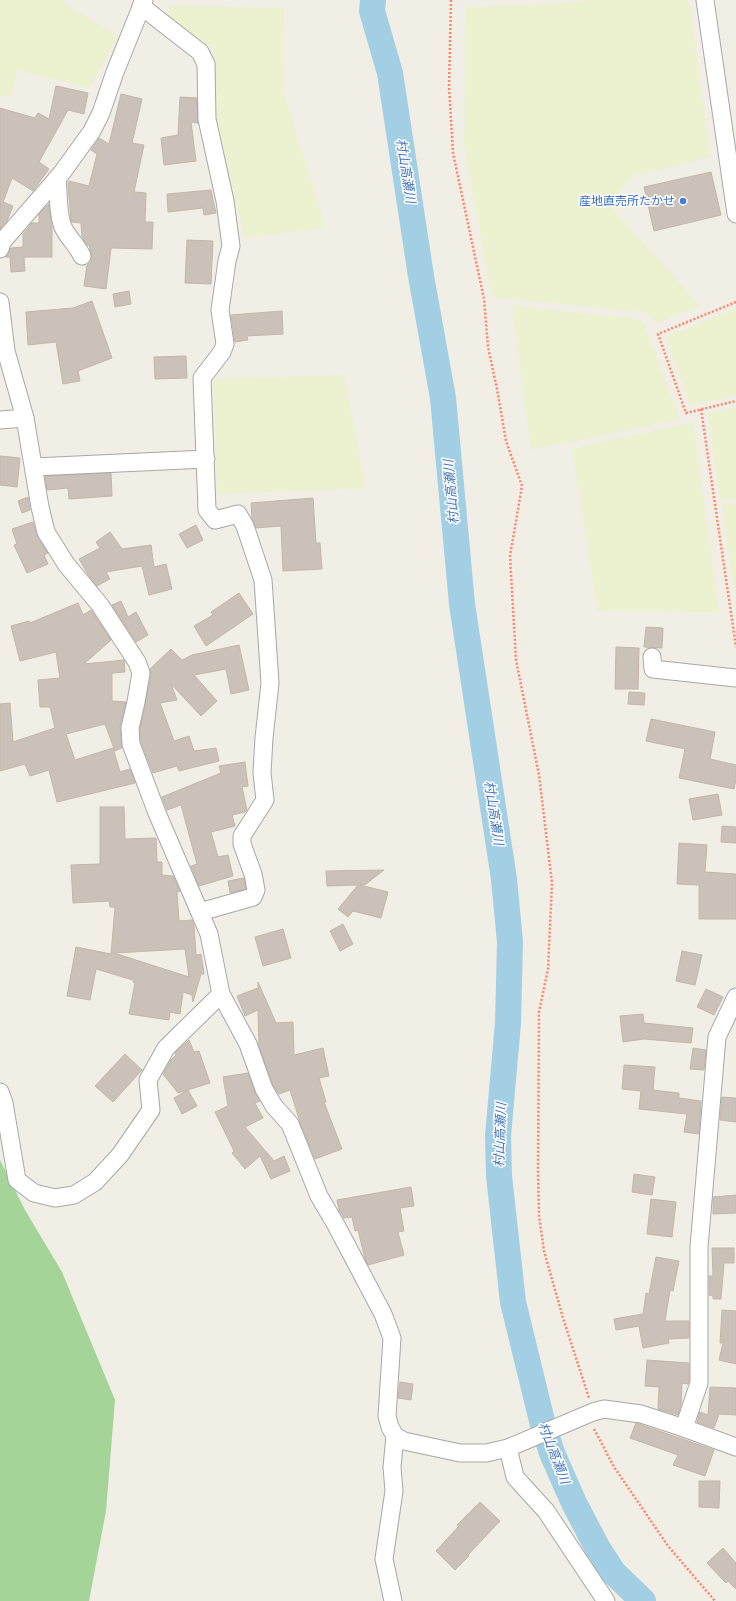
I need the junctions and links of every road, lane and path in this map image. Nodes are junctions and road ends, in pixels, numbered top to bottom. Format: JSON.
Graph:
{"nodes":[{"id":1,"x":451,"y":0,"type":"edge"},
{"id":2,"x":705,"y":0,"type":"edge"},
{"id":3,"x":142,"y":3,"type":"edge"},
{"id":4,"x":58,"y":178,"type":"junction"},
{"id":5,"x":736,"y":214,"type":"edge"},
{"id":6,"x":0,"y":249,"type":"edge"},
{"id":7,"x":82,"y":256,"type":"dead end"},
{"id":8,"x":0,"y":302,"type":"edge"},
{"id":9,"x":736,"y":302,"type":"edge"},
{"id":10,"x":736,"y":401,"type":"edge"},
{"id":11,"x":701,"y":409,"type":"junction"},
{"id":12,"x":25,"y":418,"type":"junction"},
{"id":13,"x":0,"y":420,"type":"edge"},
{"id":14,"x":206,"y":459,"type":"junction"},
{"id":15,"x":34,"y":466,"type":"junction"},
{"id":16,"x":736,"y":647,"type":"edge"},
{"id":17,"x":652,"y":658,"type":"dead end"},
{"id":18,"x":736,"y":678,"type":"edge"},
{"id":19,"x":200,"y":912,"type":"junction"},
{"id":20,"x":221,"y":994,"type":"junction"},
{"id":21,"x":736,"y":997,"type":"edge"},
{"id":22,"x":0,"y":1092,"type":"edge"},
{"id":23,"x":589,"y":1414,"type":"junction"},
{"id":24,"x":684,"y":1428,"type":"junction"},
{"id":25,"x":395,"y":1436,"type":"junction"},
{"id":26,"x":512,"y":1446,"type":"junction"},
{"id":27,"x":736,"y":1447,"type":"edge"},
{"id":28,"x":393,"y":1601,"type":"edge"},
{"id":29,"x":606,"y":1601,"type":"edge"},
{"id":30,"x":715,"y":1601,"type":"edge"}],
"edges":[{"from":1,"to":23,"type":"path"},
{"from":2,"to":5,"type":"street"},
{"from":3,"to":4,"type":"street"},
{"from":3,"to":14,"type":"street"},
{"from":4,"to":6,"type":"street"},
{"from":4,"to":7,"type":"street"},
{"from":8,"to":12,"type":"street"},
{"from":9,"to":11,"type":"path"},
{"from":10,"to":11,"type":"path"},
{"from":11,"to":16,"type":"path"},
{"from":12,"to":13,"type":"street"},
{"from":12,"to":15,"type":"street"},
{"from":14,"to":15,"type":"street"},
{"from":14,"to":19,"type":"street"},
{"from":15,"to":19,"type":"street"},
{"from":17,"to":18,"type":"street"},
{"from":19,"to":20,"type":"street"},
{"from":20,"to":22,"type":"street"},
{"from":20,"to":25,"type":"street"},
{"from":21,"to":24,"type":"street"},
{"from":23,"to":24,"type":"street"},
{"from":23,"to":26,"type":"street"},
{"from":23,"to":30,"type":"path"},
{"from":24,"to":27,"type":"street"},
{"from":25,"to":26,"type":"street"},
{"from":25,"to":28,"type":"street"},
{"from":26,"to":29,"type":"street"}]}
